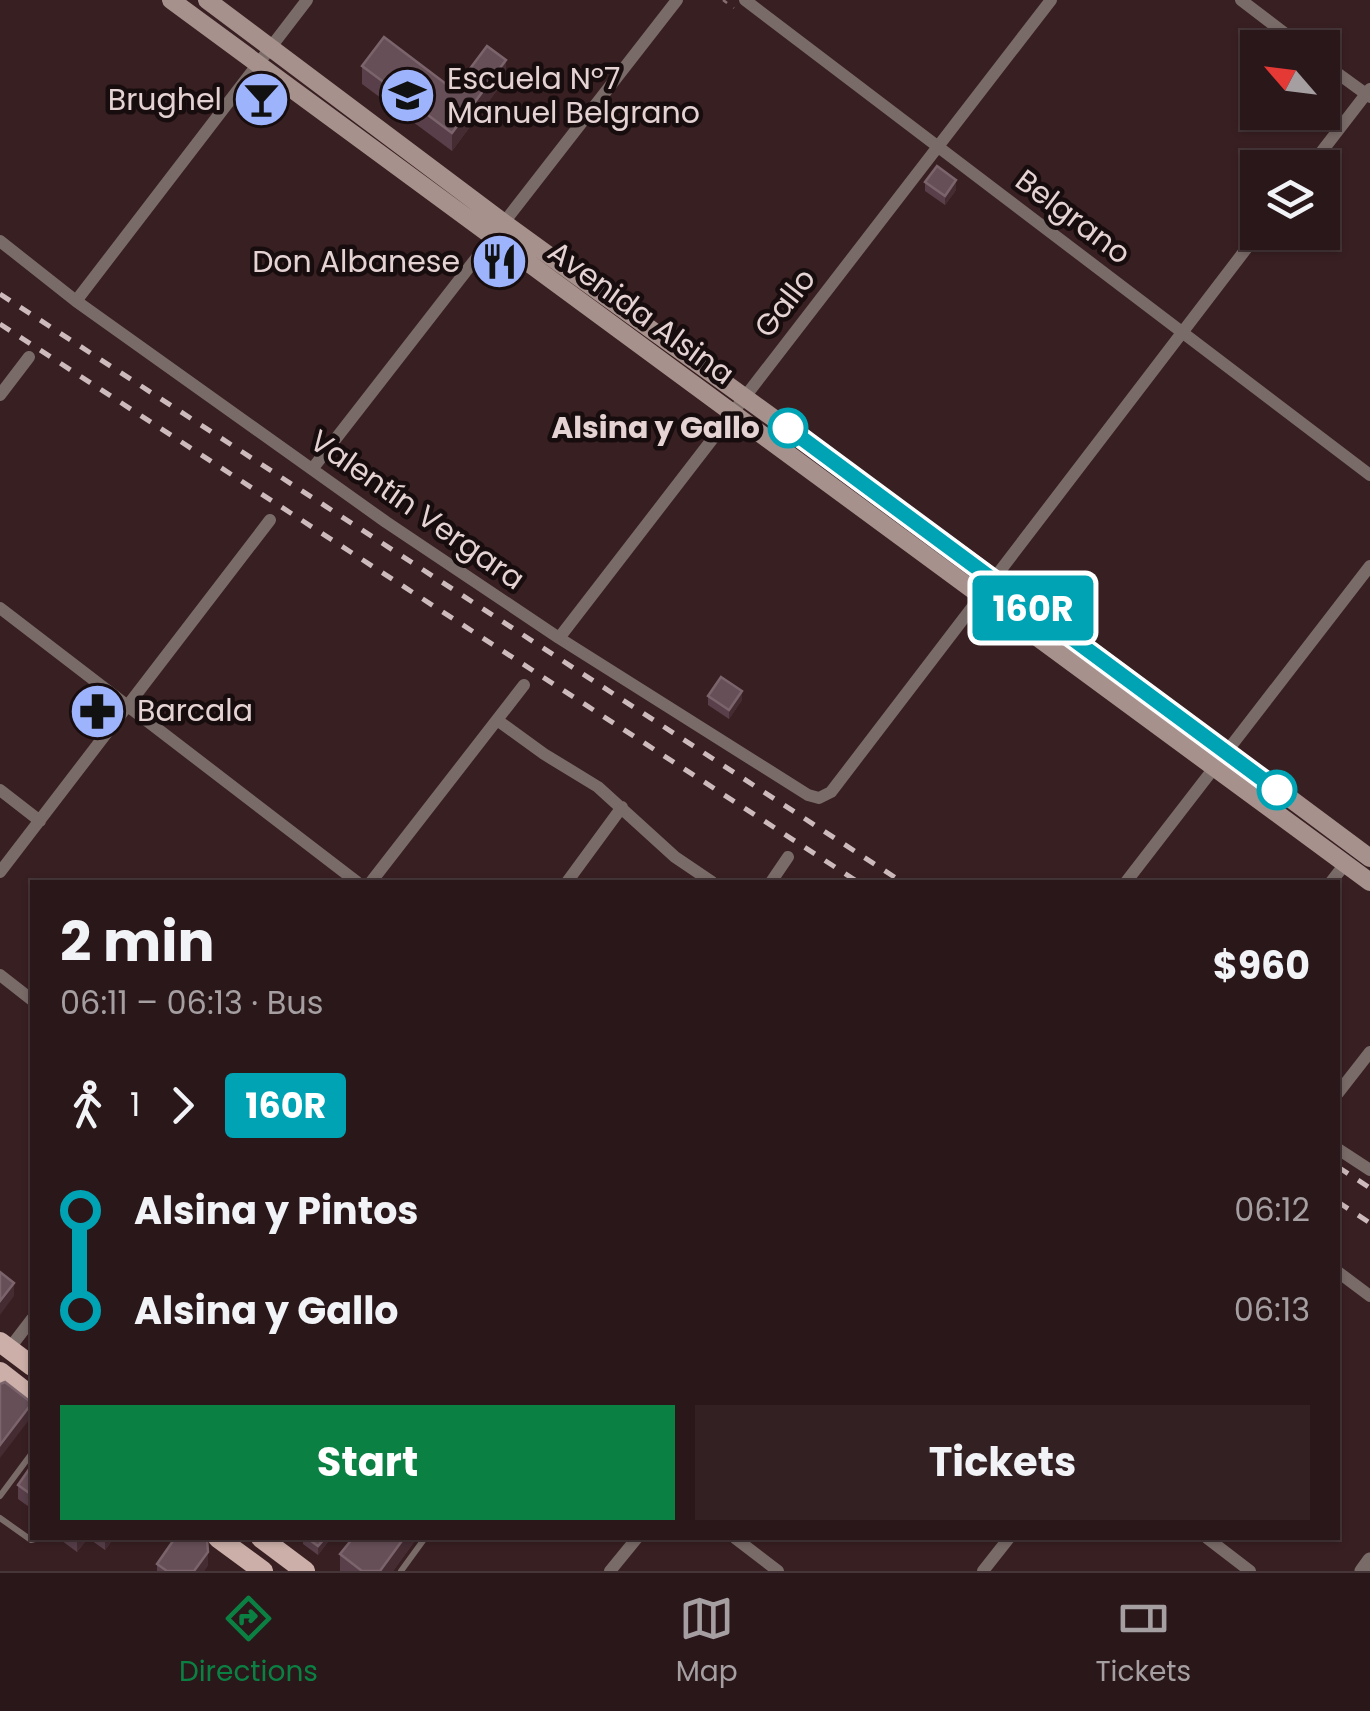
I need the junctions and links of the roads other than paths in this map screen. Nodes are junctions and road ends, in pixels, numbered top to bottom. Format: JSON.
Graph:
{"nodes":[{"id":1,"x":172,"y":0,"type":"edge"},
{"id":2,"x":206,"y":0,"type":"edge"},
{"id":3,"x":307,"y":0,"type":"edge"},
{"id":4,"x":677,"y":0,"type":"edge"},
{"id":5,"x":745,"y":0,"type":"edge"},
{"id":6,"x":1052,"y":0,"type":"edge"},
{"id":7,"x":1240,"y":0,"type":"edge"},
{"id":8,"x":1280,"y":30,"type":"edge"},
{"id":9,"x":270,"y":48,"type":"junction"},
{"id":10,"x":256,"y":63,"type":"junction"},
{"id":11,"x":1340,"y":74,"type":"edge"},
{"id":12,"x":1369,"y":93,"type":"edge"},
{"id":13,"x":937,"y":147,"type":"junction"},
{"id":14,"x":1323,"y":150,"type":"edge"},
{"id":15,"x":504,"y":223,"type":"junction"},
{"id":16,"x":491,"y":238,"type":"junction"},
{"id":17,"x":0,"y":241,"type":"edge"},
{"id":18,"x":1244,"y":250,"type":"edge"},
{"id":19,"x":76,"y":301,"type":"junction"},
{"id":20,"x":1182,"y":331,"type":"junction"},
{"id":21,"x":28,"y":358,"type":"dead end"},
{"id":22,"x":0,"y":394,"type":"edge"},
{"id":23,"x":738,"y":405,"type":"junction"},
{"id":24,"x":313,"y":468,"type":"junction"},
{"id":25,"x":1370,"y":475,"type":"edge"},
{"id":26,"x":270,"y":520,"type":"dead end"},
{"id":27,"x":1370,"y":566,"type":"edge"},
{"id":28,"x":994,"y":578,"type":"junction"},
{"id":29,"x":981,"y":594,"type":"junction"},
{"id":30,"x":0,"y":608,"type":"edge"},
{"id":31,"x":559,"y":638,"type":"junction"},
{"id":32,"x":524,"y":685,"type":"dead end"},
{"id":33,"x":129,"y":707,"type":"junction"},
{"id":34,"x":497,"y":720,"type":"junction"},
{"id":35,"x":1221,"y":760,"type":"junction"},
{"id":36,"x":0,"y":790,"type":"edge"},
{"id":37,"x":622,"y":808,"type":"junction"},
{"id":38,"x":40,"y":821,"type":"junction"},
{"id":39,"x":788,"y":857,"type":"dead end"},
{"id":40,"x":1370,"y":858,"type":"edge"},
{"id":41,"x":1345,"y":864,"type":"junction"},
{"id":42,"x":0,"y":872,"type":"edge"},
{"id":43,"x":354,"y":880,"type":"edge"},
{"id":44,"x":373,"y":880,"type":"edge"},
{"id":45,"x":568,"y":880,"type":"edge"},
{"id":46,"x":709,"y":880,"type":"edge"},
{"id":47,"x":772,"y":880,"type":"edge"},
{"id":48,"x":1128,"y":880,"type":"edge"},
{"id":49,"x":1333,"y":880,"type":"edge"},
{"id":50,"x":1370,"y":882,"type":"edge"},
{"id":51,"x":0,"y":976,"type":"edge"},
{"id":52,"x":30,"y":998,"type":"edge"},
{"id":53,"x":1370,"y":1052,"type":"edge"},
{"id":54,"x":1340,"y":1090,"type":"edge"},
{"id":55,"x":1340,"y":1150,"type":"edge"},
{"id":56,"x":1370,"y":1170,"type":"edge"},
{"id":57,"x":1340,"y":1274,"type":"edge"},
{"id":58,"x":1370,"y":1296,"type":"edge"},
{"id":59,"x":30,"y":1321,"type":"edge"},
{"id":60,"x":3,"y":1351,"type":"edge"},
{"id":61,"x":30,"y":1365,"type":"edge"},
{"id":62,"x":0,"y":1372,"type":"edge"},
{"id":63,"x":30,"y":1395,"type":"edge"},
{"id":64,"x":30,"y":1456,"type":"edge"},
{"id":65,"x":0,"y":1496,"type":"edge"},
{"id":66,"x":0,"y":1518,"type":"edge"},
{"id":67,"x":30,"y":1539,"type":"edge"},
{"id":68,"x":220,"y":1540,"type":"edge"},
{"id":69,"x":267,"y":1540,"type":"edge"},
{"id":70,"x":424,"y":1540,"type":"edge"},
{"id":71,"x":635,"y":1540,"type":"edge"},
{"id":72,"x":738,"y":1540,"type":"edge"},
{"id":73,"x":1006,"y":1540,"type":"edge"},
{"id":74,"x":1210,"y":1540,"type":"edge"},
{"id":75,"x":1370,"y":1560,"type":"edge"},
{"id":76,"x":250,"y":1567,"type":"edge"},
{"id":77,"x":306,"y":1571,"type":"edge"},
{"id":78,"x":401,"y":1571,"type":"edge"},
{"id":79,"x":610,"y":1571,"type":"edge"},
{"id":80,"x":778,"y":1571,"type":"edge"},
{"id":81,"x":983,"y":1571,"type":"edge"},
{"id":82,"x":1250,"y":1571,"type":"edge"},
{"id":83,"x":1362,"y":1571,"type":"edge"}],
"edges":[{"from":1,"to":10,"type":"main road","name":"Avenida Alsina"},
{"from":2,"to":9,"type":"main road","name":"Avenida Alsina"},
{"from":3,"to":9,"type":"street"},
{"from":4,"to":15,"type":"street"},
{"from":5,"to":13,"type":"street","name":"Belgrano"},
{"from":6,"to":13,"type":"street","name":"Gallo"},
{"from":7,"to":8,"type":"street"},
{"from":9,"to":10,"type":"street"},
{"from":9,"to":15,"type":"main road","name":"Avenida Alsina"},
{"from":10,"to":16,"type":"main road","name":"Avenida Alsina"},
{"from":10,"to":19,"type":"street"},
{"from":11,"to":12,"type":"street"},
{"from":12,"to":14,"type":"street"},
{"from":13,"to":20,"type":"street","name":"Belgrano"},
{"from":13,"to":23,"type":"street","name":"Gallo"},
{"from":15,"to":16,"type":"street"},
{"from":15,"to":23,"type":"main road","name":"Avenida Alsina"},
{"from":16,"to":23,"type":"main road","name":"Avenida Alsina"},
{"from":16,"to":24,"type":"street"},
{"from":17,"to":19,"type":"street","name":"Valentín Vergara"},
{"from":18,"to":20,"type":"street"},
{"from":19,"to":24,"type":"street","name":"Valentín Vergara"},
{"from":20,"to":25,"type":"street","name":"Belgrano"},
{"from":20,"to":28,"type":"street"},
{"from":21,"to":22,"type":"street"},
{"from":23,"to":28,"type":"main road","name":"Avenida Alsina"},
{"from":23,"to":29,"type":"main road","name":"Avenida Alsina"},
{"from":23,"to":31,"type":"street","name":"Gallo"},
{"from":24,"to":31,"type":"street","name":"Valentín Vergara"},
{"from":26,"to":33,"type":"street"},
{"from":27,"to":35,"type":"street"},
{"from":28,"to":29,"type":"street"},
{"from":28,"to":35,"type":"main road","name":"Avenida Alsina"},
{"from":29,"to":31,"type":"street","name":"Valentín Vergara"},
{"from":29,"to":35,"type":"main road","name":"Avenida Alsina"},
{"from":30,"to":33,"type":"street"},
{"from":32,"to":34,"type":"street"},
{"from":33,"to":38,"type":"street"},
{"from":33,"to":43,"type":"street"},
{"from":34,"to":37,"type":"street"},
{"from":34,"to":44,"type":"street"},
{"from":35,"to":40,"type":"main road","name":"Avenida Alsina"},
{"from":35,"to":41,"type":"main road","name":"Avenida Alsina"},
{"from":35,"to":48,"type":"street"},
{"from":36,"to":38,"type":"street"},
{"from":37,"to":45,"type":"street"},
{"from":37,"to":46,"type":"street"},
{"from":38,"to":42,"type":"street"},
{"from":39,"to":47,"type":"street"},
{"from":41,"to":49,"type":"street"},
{"from":41,"to":50,"type":"main road","name":"Avenida Alsina"},
{"from":51,"to":52,"type":"street"},
{"from":53,"to":54,"type":"street"},
{"from":55,"to":56,"type":"street"},
{"from":57,"to":58,"type":"street"},
{"from":59,"to":60,"type":"street"},
{"from":60,"to":61,"type":"main road"},
{"from":62,"to":63,"type":"main road"},
{"from":64,"to":65,"type":"lane"},
{"from":66,"to":67,"type":"lane"},
{"from":68,"to":76,"type":"main road"},
{"from":69,"to":77,"type":"main road"},
{"from":70,"to":78,"type":"lane"},
{"from":71,"to":79,"type":"street"},
{"from":72,"to":80,"type":"street"},
{"from":73,"to":81,"type":"street"},
{"from":74,"to":82,"type":"street"},
{"from":75,"to":83,"type":"street"}]}
